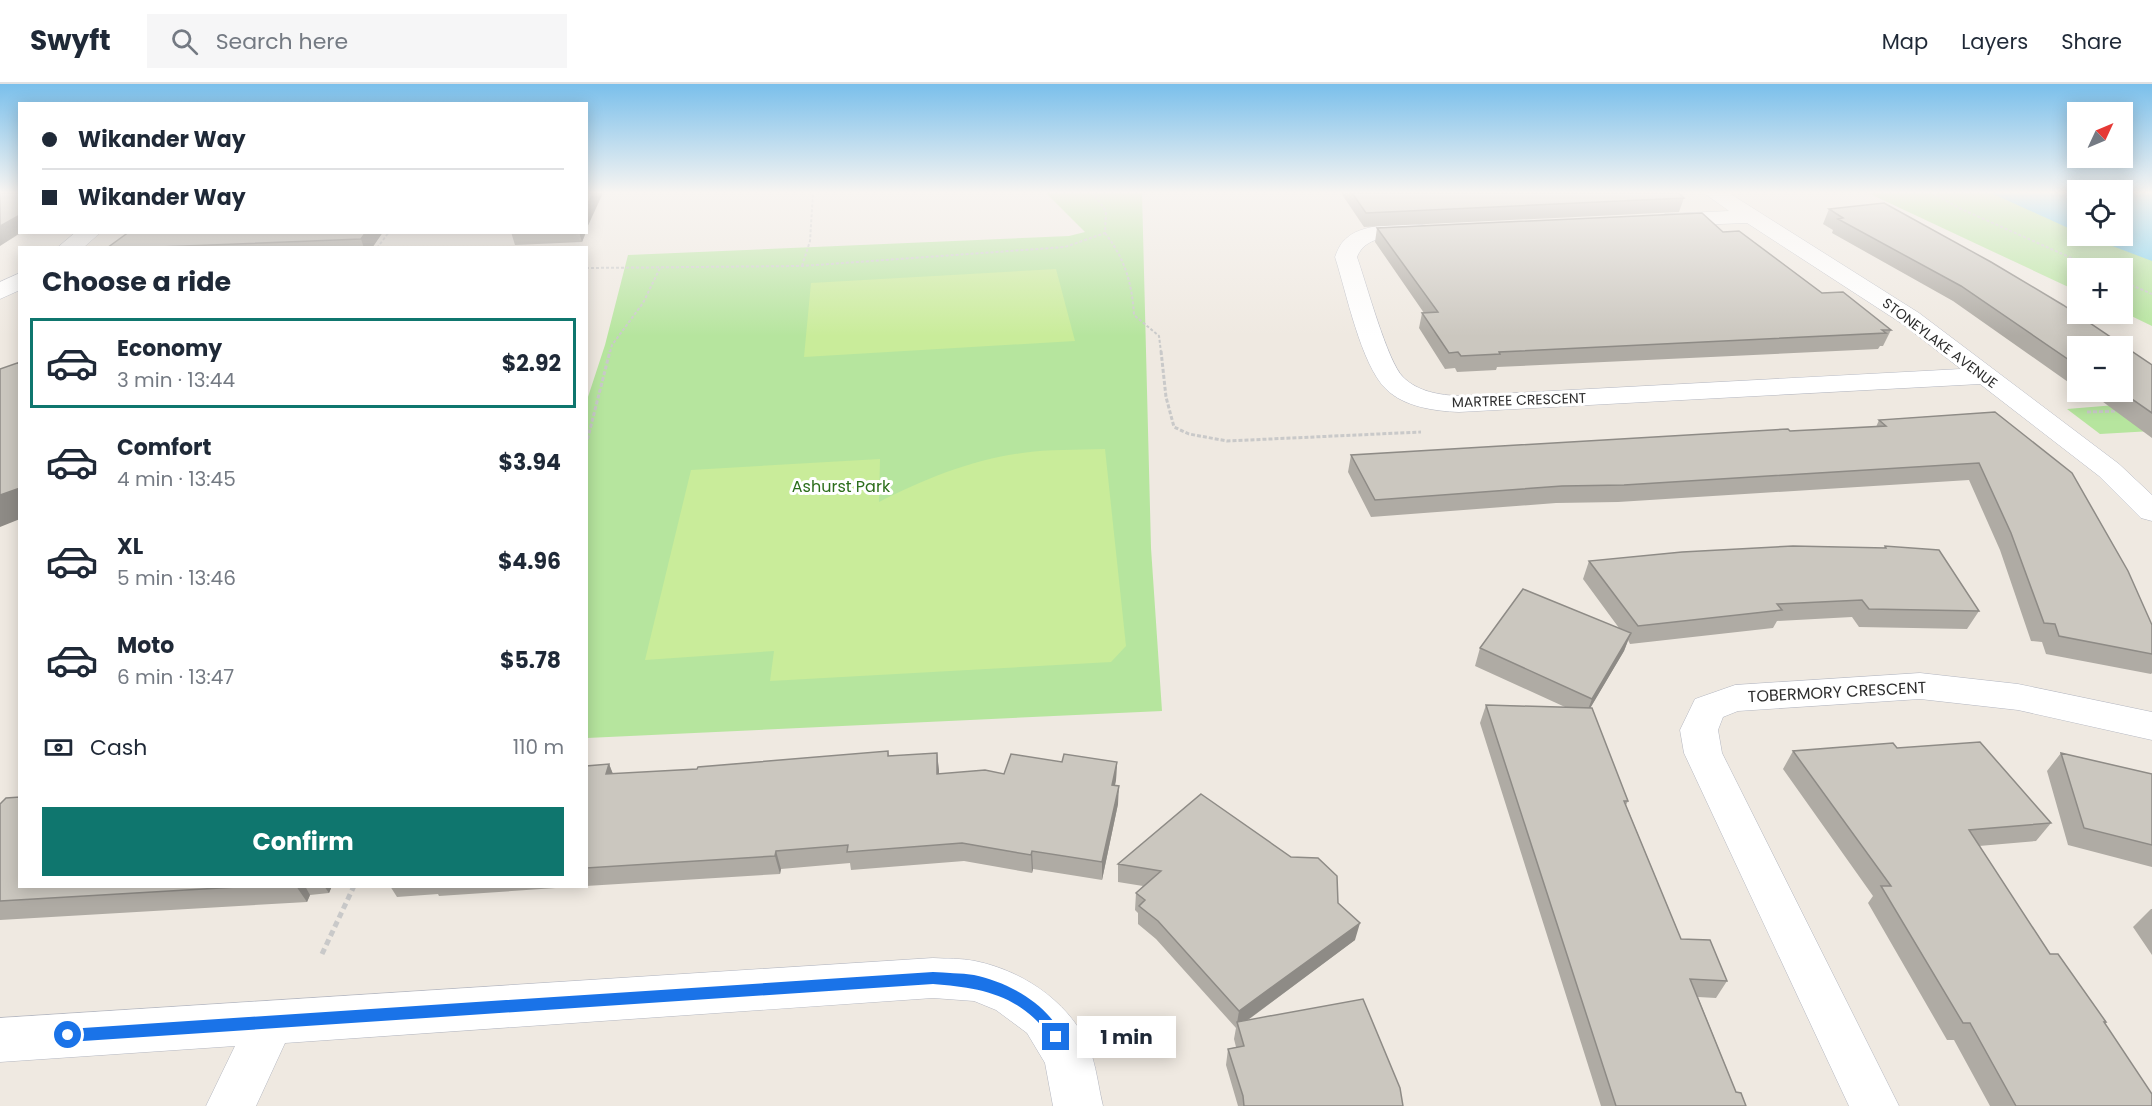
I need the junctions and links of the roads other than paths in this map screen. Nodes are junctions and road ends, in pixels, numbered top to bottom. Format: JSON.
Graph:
{"nodes":[{"id":1,"x":1354,"y":241,"type":"edge"},
{"id":2,"x":1789,"y":241,"type":"edge"},
{"id":3,"x":18,"y":281,"type":"edge"},
{"id":4,"x":0,"y":292,"type":"edge"},
{"id":5,"x":1985,"y":376,"type":"junction"},
{"id":6,"x":2152,"y":512,"type":"edge"},
{"id":7,"x":2152,"y":726,"type":"edge"},
{"id":8,"x":271,"y":1022,"type":"junction"},
{"id":9,"x":0,"y":1040,"type":"edge"},
{"id":10,"x":231,"y":1106,"type":"edge"},
{"id":11,"x":1078,"y":1106,"type":"edge"},
{"id":12,"x":1874,"y":1106,"type":"edge"}],
"edges":[{"from":1,"to":5,"type":"street","name":"MARTREE CRESCENT"},
{"from":2,"to":5,"type":"street","name":"STONEYLAKE AVENUE"},
{"from":3,"to":4,"type":"street"},
{"from":5,"to":6,"type":"street","name":"STONEYLAKE AVENUE"},
{"from":7,"to":12,"type":"street","name":"TOBERMORY CRESCENT"},
{"from":8,"to":9,"type":"street"},
{"from":8,"to":10,"type":"street"},
{"from":8,"to":11,"type":"street"}]}
